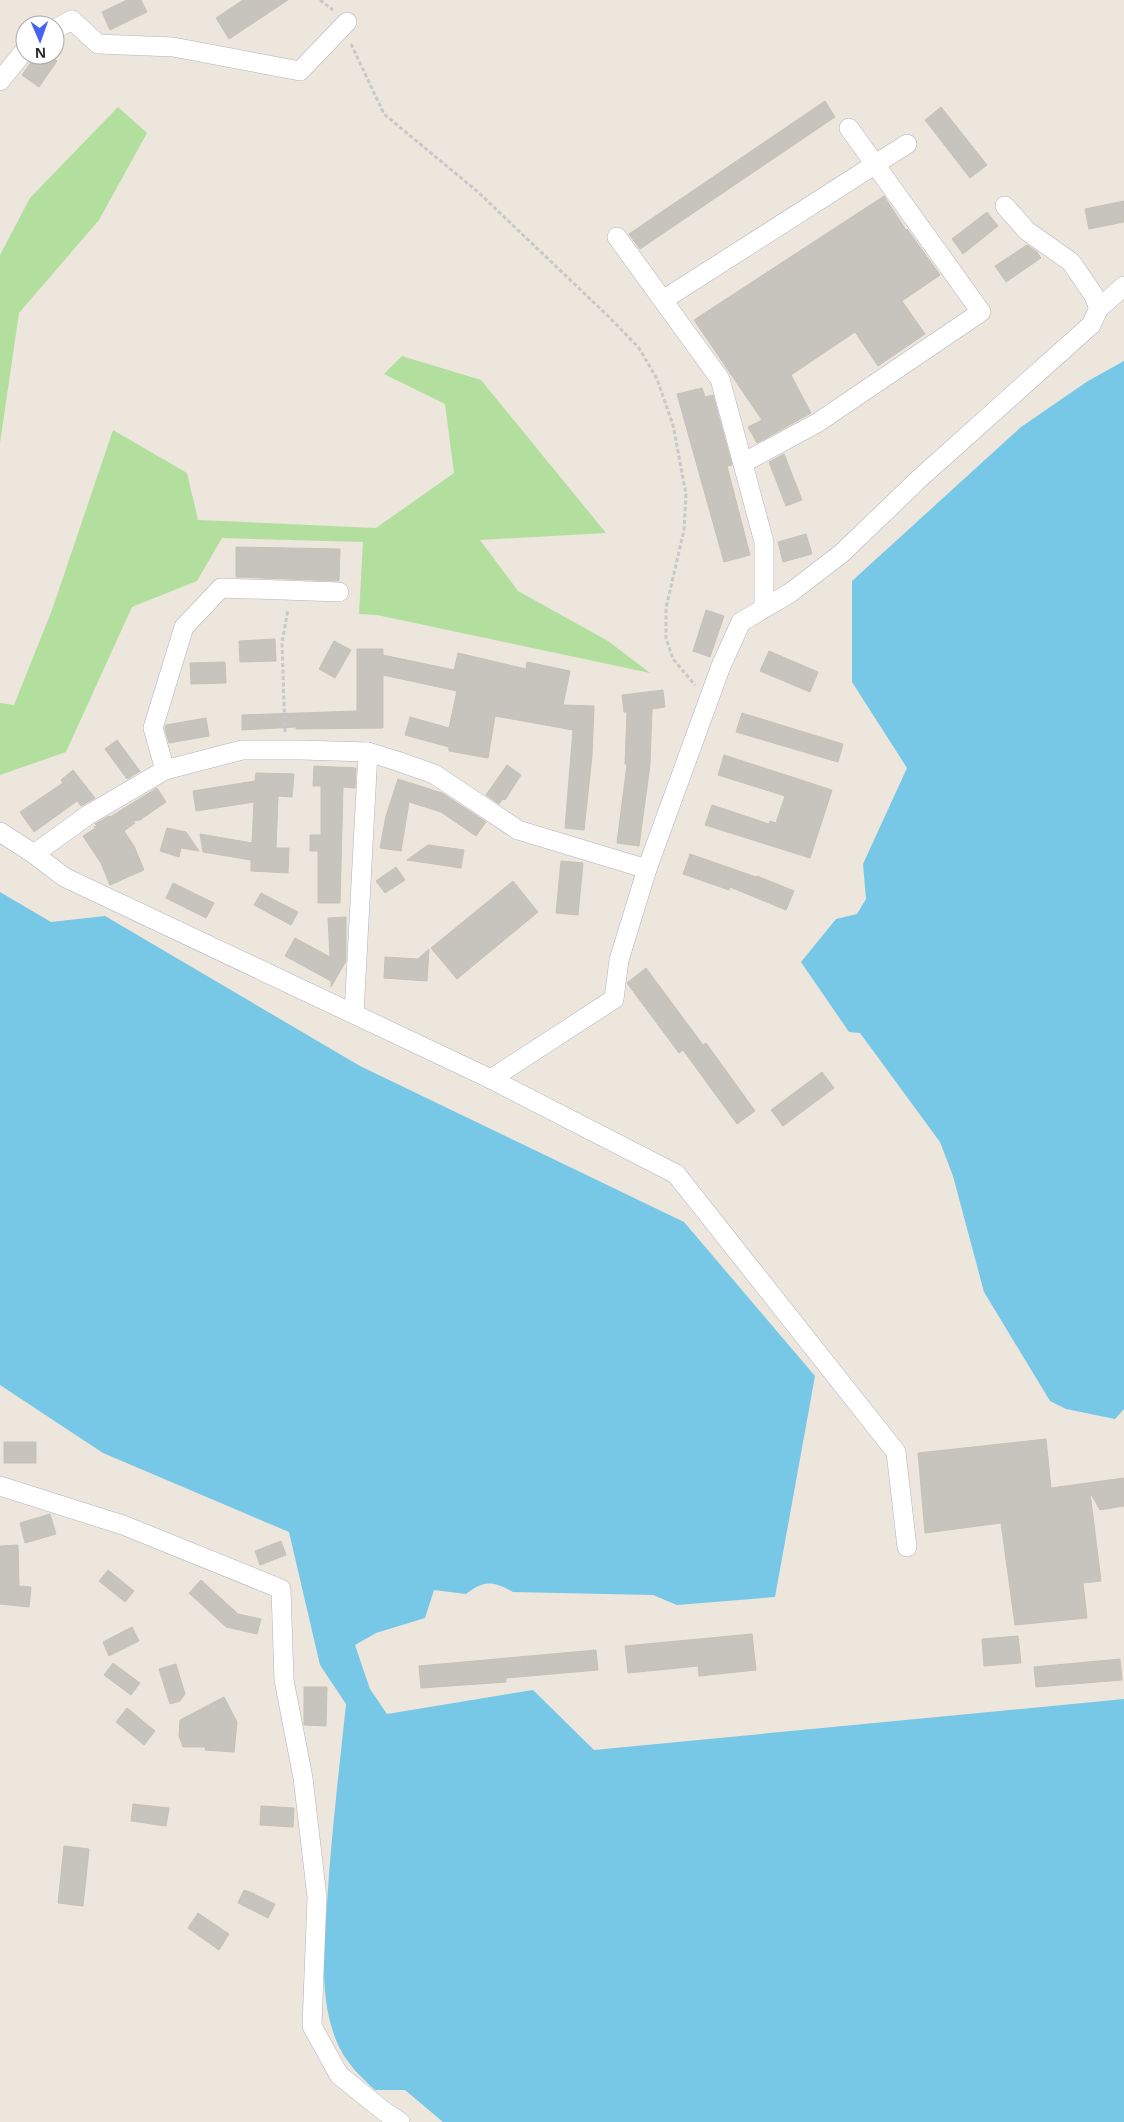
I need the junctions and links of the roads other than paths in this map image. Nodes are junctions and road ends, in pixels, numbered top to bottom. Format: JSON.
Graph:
{"nodes":[{"id":1,"x":347,"y":22,"type":"road end"},
{"id":2,"x":65,"y":24,"type":"edge"},
{"id":3,"x":15,"y":62,"type":"edge"},
{"id":4,"x":0,"y":81,"type":"edge"},
{"id":5,"x":849,"y":128,"type":"dead end"},
{"id":6,"x":907,"y":144,"type":"dead end"},
{"id":7,"x":876,"y":164,"type":"junction"},
{"id":8,"x":1005,"y":206,"type":"dead end"},
{"id":9,"x":617,"y":237,"type":"dead end"},
{"id":10,"x":1124,"y":286,"type":"edge"},
{"id":11,"x":663,"y":300,"type":"junction"},
{"id":12,"x":1099,"y":308,"type":"junction"},
{"id":13,"x":743,"y":463,"type":"junction"},
{"id":14,"x":339,"y":592,"type":"dead end"},
{"id":15,"x":764,"y":608,"type":"junction"},
{"id":16,"x":368,"y":752,"type":"junction"},
{"id":17,"x":165,"y":770,"type":"junction"},
{"id":18,"x":0,"y":832,"type":"edge"},
{"id":19,"x":34,"y":854,"type":"junction"},
{"id":20,"x":647,"y":869,"type":"junction"},
{"id":21,"x":354,"y":1014,"type":"junction"},
{"id":22,"x":490,"y":1079,"type":"junction"},
{"id":23,"x":0,"y":1486,"type":"edge"},
{"id":24,"x":907,"y":1547,"type":"dead end"},
{"id":25,"x":400,"y":2122,"type":"edge"}],
"edges":[{"from":1,"to":2,"type":"street"},
{"from":3,"to":4,"type":"street"},
{"from":5,"to":7,"type":"street"},
{"from":6,"to":7,"type":"street"},
{"from":7,"to":11,"type":"street"},
{"from":7,"to":13,"type":"street"},
{"from":8,"to":12,"type":"street"},
{"from":9,"to":11,"type":"street"},
{"from":10,"to":12,"type":"street"},
{"from":11,"to":13,"type":"street"},
{"from":12,"to":15,"type":"street"},
{"from":13,"to":15,"type":"street"},
{"from":14,"to":17,"type":"street"},
{"from":15,"to":20,"type":"street"},
{"from":16,"to":17,"type":"street"},
{"from":16,"to":20,"type":"street"},
{"from":16,"to":21,"type":"street"},
{"from":17,"to":19,"type":"street"},
{"from":18,"to":19,"type":"street"},
{"from":19,"to":21,"type":"street"},
{"from":20,"to":22,"type":"street"},
{"from":21,"to":22,"type":"street"},
{"from":22,"to":24,"type":"street"},
{"from":23,"to":25,"type":"street"}]}
